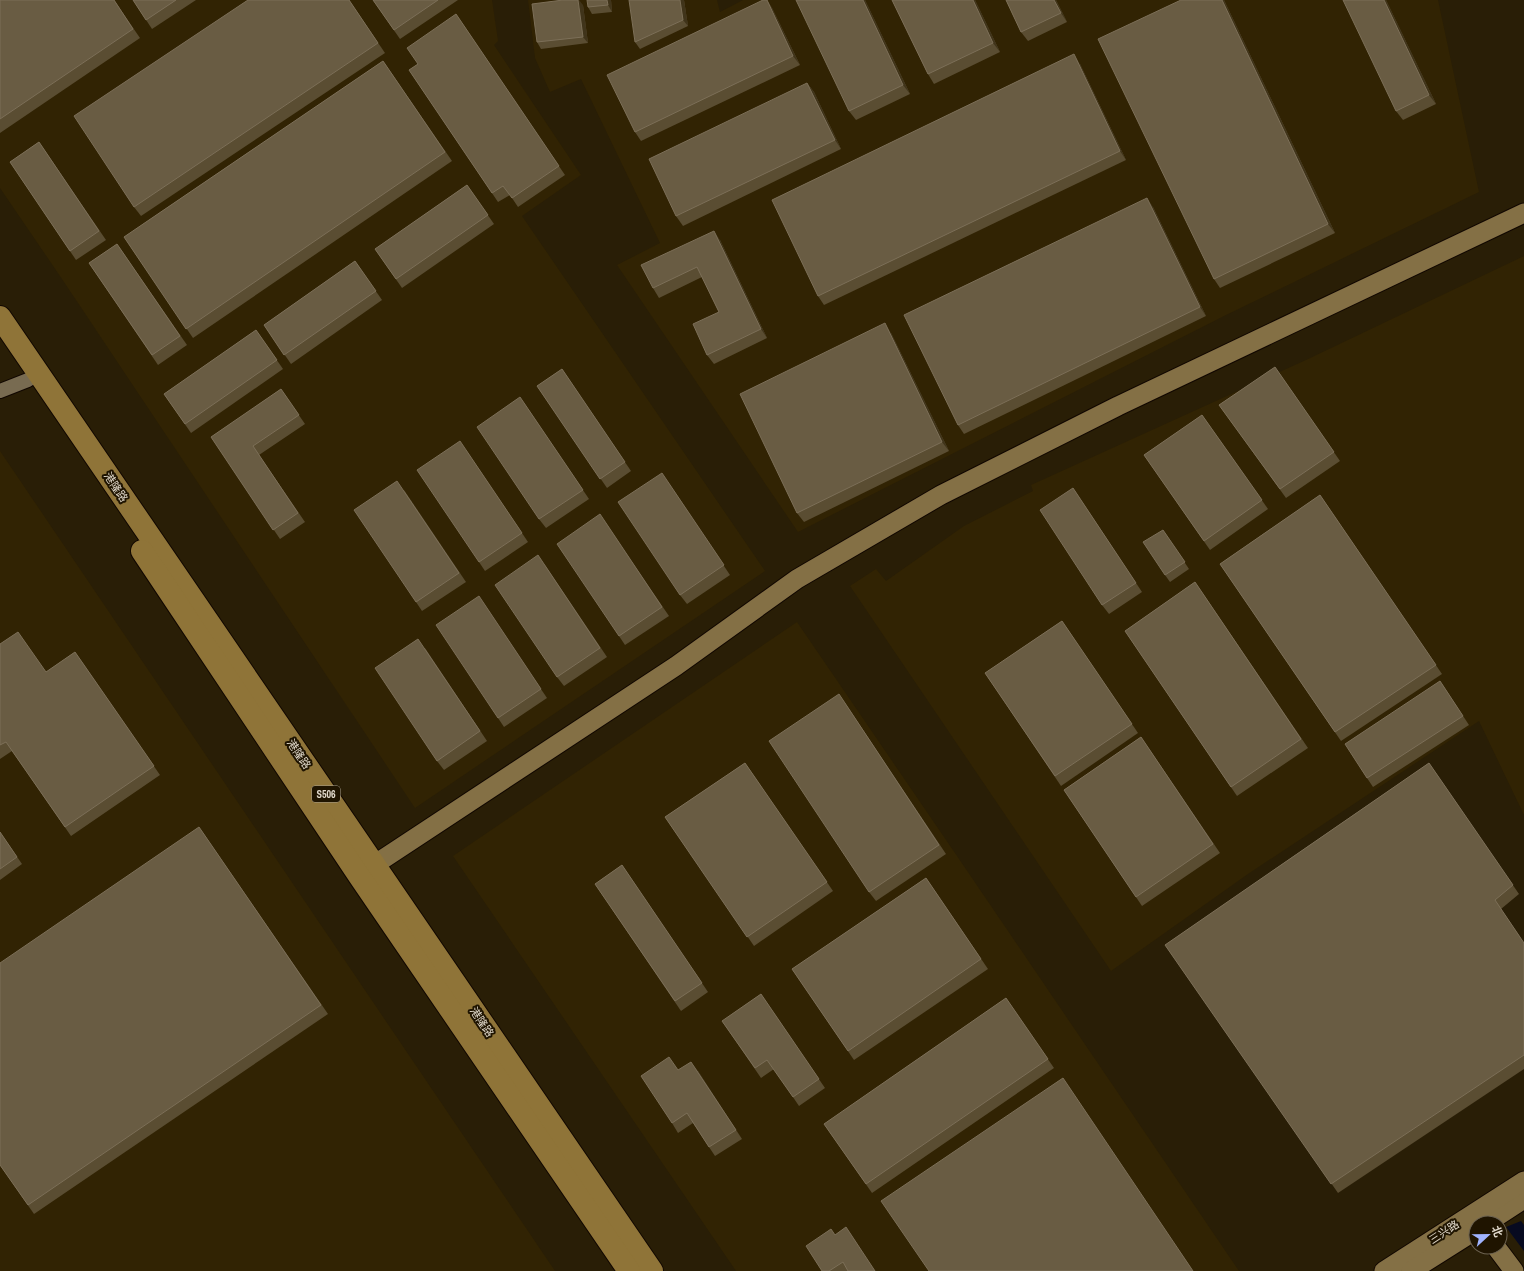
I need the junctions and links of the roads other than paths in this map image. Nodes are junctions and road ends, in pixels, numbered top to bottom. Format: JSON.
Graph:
{"nodes":[{"id":1,"x":1524,"y":213,"type":"edge"},
{"id":2,"x":0,"y":317,"type":"edge"},
{"id":3,"x":0,"y":339,"type":"edge"},
{"id":4,"x":28,"y":380,"type":"junction"},
{"id":5,"x":0,"y":391,"type":"edge"},
{"id":6,"x":374,"y":865,"type":"junction"},
{"id":7,"x":1524,"y":1181,"type":"edge"},
{"id":8,"x":1524,"y":1199,"type":"edge"},
{"id":9,"x":1487,"y":1215,"type":"edge"},
{"id":10,"x":1493,"y":1215,"type":"edge"},
{"id":11,"x":1468,"y":1228,"type":"edge"},
{"id":12,"x":1468,"y":1230,"type":"edge"},
{"id":13,"x":1502,"y":1255,"type":"edge"},
{"id":14,"x":629,"y":1271,"type":"edge"},
{"id":15,"x":652,"y":1271,"type":"edge"},
{"id":16,"x":1384,"y":1271,"type":"edge"},
{"id":17,"x":1410,"y":1271,"type":"edge"},
{"id":18,"x":1514,"y":1271,"type":"edge"}],
"edges":[{"from":1,"to":6,"type":"street"},
{"from":2,"to":6,"type":"main road","name":"港隆路","number":"S506"},
{"from":3,"to":4,"type":"main road","name":"港隆路","number":"S506"},
{"from":4,"to":5,"type":"street"},
{"from":4,"to":14,"type":"main road","name":"港隆路","number":"S506"},
{"from":6,"to":15,"type":"main road","name":"港隆路","number":"S506"},
{"from":7,"to":9,"type":"street","name":"三兴路"},
{"from":8,"to":10,"type":"street","name":"三兴路"},
{"from":11,"to":16,"type":"street","name":"三兴路"},
{"from":12,"to":17,"type":"street","name":"三兴路"},
{"from":13,"to":18,"type":"street"}]}
